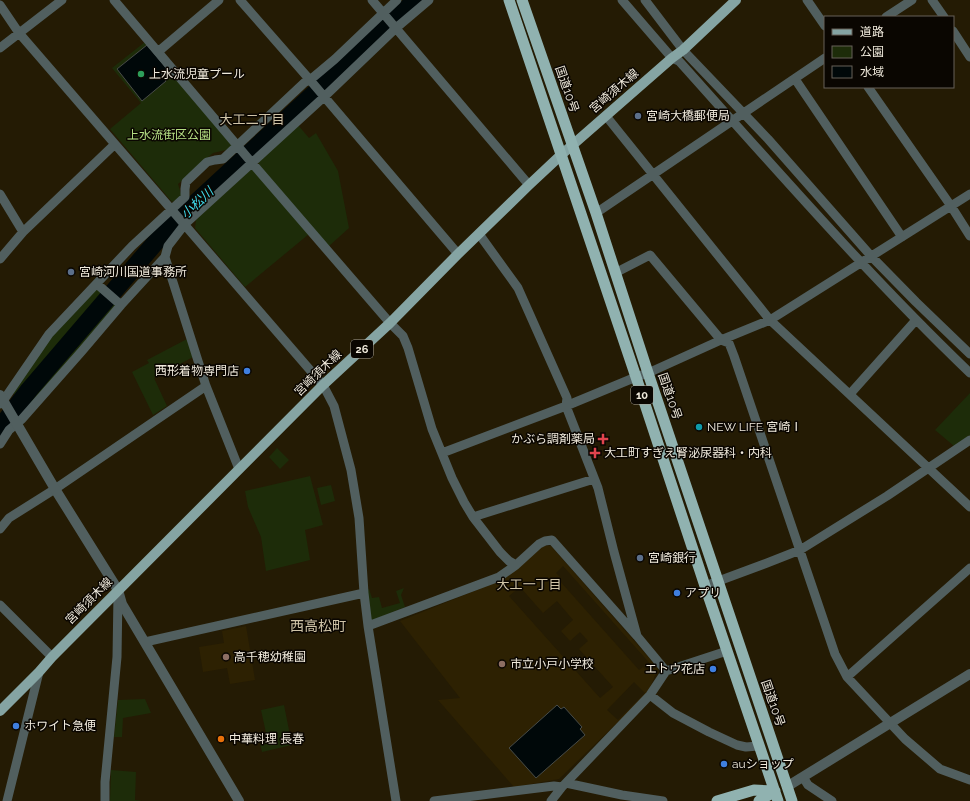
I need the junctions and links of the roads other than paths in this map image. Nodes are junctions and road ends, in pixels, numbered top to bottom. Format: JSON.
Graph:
{"nodes":[{"id":1,"x":62,"y":0,"type":"edge"},
{"id":2,"x":114,"y":0,"type":"edge"},
{"id":3,"x":219,"y":0,"type":"edge"},
{"id":4,"x":240,"y":0,"type":"edge"},
{"id":5,"x":372,"y":0,"type":"edge"},
{"id":6,"x":397,"y":0,"type":"edge"},
{"id":7,"x":429,"y":0,"type":"edge"},
{"id":8,"x":509,"y":0,"type":"edge"},
{"id":9,"x":522,"y":0,"type":"edge"},
{"id":10,"x":622,"y":0,"type":"edge"},
{"id":11,"x":645,"y":0,"type":"edge"},
{"id":12,"x":806,"y":0,"type":"edge"},
{"id":13,"x":912,"y":0,"type":"edge"},
{"id":14,"x":932,"y":0,"type":"edge"},
{"id":15,"x":731,"y":2,"type":"edge"},
{"id":16,"x":0,"y":4,"type":"edge"},
{"id":17,"x":383,"y":13,"type":"junction"},
{"id":18,"x":888,"y":16,"type":"edge"},
{"id":19,"x":943,"y":16,"type":"edge"},
{"id":20,"x":824,"y":25,"type":"edge"},
{"id":21,"x":396,"y":28,"type":"junction"},
{"id":22,"x":20,"y":33,"type":"junction"},
{"id":23,"x":954,"y":33,"type":"edge"},
{"id":24,"x":0,"y":48,"type":"edge"},
{"id":25,"x":683,"y":50,"type":"junction"},
{"id":26,"x":159,"y":52,"type":"junction"},
{"id":27,"x":970,"y":57,"type":"edge"},
{"id":28,"x":672,"y":58,"type":"junction"},
{"id":29,"x":824,"y":59,"type":"edge"},
{"id":30,"x":795,"y":79,"type":"junction"},
{"id":31,"x":310,"y":80,"type":"junction"},
{"id":32,"x":869,"y":88,"type":"edge"},
{"id":33,"x":324,"y":97,"type":"junction"},
{"id":34,"x":743,"y":113,"type":"junction"},
{"id":35,"x":606,"y":116,"type":"junction"},
{"id":36,"x":733,"y":121,"type":"junction"},
{"id":37,"x":116,"y":144,"type":"junction"},
{"id":38,"x":238,"y":145,"type":"junction"},
{"id":39,"x":572,"y":146,"type":"junction"},
{"id":40,"x":561,"y":155,"type":"junction"},
{"id":41,"x":252,"y":162,"type":"junction"},
{"id":42,"x":653,"y":175,"type":"junction"},
{"id":43,"x":529,"y":185,"type":"junction"},
{"id":44,"x":0,"y":194,"type":"edge"},
{"id":45,"x":970,"y":194,"type":"edge"},
{"id":46,"x":950,"y":206,"type":"junction"},
{"id":47,"x":172,"y":209,"type":"junction"},
{"id":48,"x":596,"y":213,"type":"junction"},
{"id":49,"x":185,"y":224,"type":"junction"},
{"id":50,"x":23,"y":232,"type":"junction"},
{"id":51,"x":479,"y":234,"type":"junction"},
{"id":52,"x":970,"y":236,"type":"edge"},
{"id":53,"x":902,"y":237,"type":"junction"},
{"id":54,"x":458,"y":254,"type":"junction"},
{"id":55,"x":871,"y":256,"type":"junction"},
{"id":56,"x":166,"y":258,"type":"junction"},
{"id":57,"x":0,"y":259,"type":"edge"},
{"id":58,"x":861,"y":263,"type":"junction"},
{"id":59,"x":615,"y":273,"type":"junction"},
{"id":60,"x":97,"y":284,"type":"junction"},
{"id":61,"x":121,"y":305,"type":"junction"},
{"id":62,"x":770,"y":320,"type":"junction"},
{"id":63,"x":916,"y":320,"type":"junction"},
{"id":64,"x":390,"y":323,"type":"junction"},
{"id":65,"x":721,"y":340,"type":"junction"},
{"id":66,"x":970,"y":354,"type":"edge"},
{"id":67,"x":970,"y":372,"type":"edge"},
{"id":68,"x":648,"y":373,"type":"junction"},
{"id":69,"x":636,"y":376,"type":"junction"},
{"id":70,"x":323,"y":385,"type":"junction"},
{"id":71,"x":206,"y":386,"type":"junction"},
{"id":72,"x":850,"y":394,"type":"junction"},
{"id":73,"x":1,"y":400,"type":"edge"},
{"id":74,"x":566,"y":406,"type":"junction"},
{"id":75,"x":16,"y":421,"type":"junction"},
{"id":76,"x":970,"y":440,"type":"edge"},
{"id":77,"x":0,"y":444,"type":"edge"},
{"id":78,"x":442,"y":453,"type":"junction"},
{"id":79,"x":928,"y":468,"type":"junction"},
{"id":80,"x":239,"y":470,"type":"junction"},
{"id":81,"x":594,"y":478,"type":"junction"},
{"id":82,"x":55,"y":489,"type":"junction"},
{"id":83,"x":970,"y":507,"type":"edge"},
{"id":84,"x":473,"y":517,"type":"junction"},
{"id":85,"x":0,"y":529,"type":"edge"},
{"id":86,"x":800,"y":550,"type":"junction"},
{"id":87,"x":516,"y":565,"type":"junction"},
{"id":88,"x":970,"y":568,"type":"edge"},
{"id":89,"x":718,"y":581,"type":"junction"},
{"id":90,"x":705,"y":586,"type":"junction"},
{"id":91,"x":118,"y":590,"type":"junction"},
{"id":92,"x":364,"y":593,"type":"junction"},
{"id":93,"x":0,"y":605,"type":"edge"},
{"id":94,"x":368,"y":626,"type":"junction"},
{"id":95,"x":637,"y":636,"type":"junction"},
{"id":96,"x":145,"y":642,"type":"junction"},
{"id":97,"x":727,"y":651,"type":"junction"},
{"id":98,"x":52,"y":657,"type":"junction"},
{"id":99,"x":666,"y":671,"type":"junction"},
{"id":100,"x":39,"y":672,"type":"junction"},
{"id":101,"x":970,"y":674,"type":"edge"},
{"id":102,"x":847,"y":677,"type":"junction"},
{"id":103,"x":650,"y":695,"type":"junction"},
{"id":104,"x":0,"y":711,"type":"edge"},
{"id":105,"x":890,"y":723,"type":"junction"},
{"id":106,"x":758,"y":746,"type":"junction"},
{"id":107,"x":803,"y":777,"type":"junction"},
{"id":108,"x":970,"y":780,"type":"edge"},
{"id":109,"x":564,"y":785,"type":"junction"},
{"id":110,"x":788,"y":786,"type":"junction"},
{"id":111,"x":776,"y":796,"type":"edge"},
{"id":112,"x":7,"y":801,"type":"edge"},
{"id":113,"x":105,"y":801,"type":"edge"},
{"id":114,"x":239,"y":801,"type":"edge"},
{"id":115,"x":396,"y":801,"type":"edge"},
{"id":116,"x":434,"y":801,"type":"edge"},
{"id":117,"x":551,"y":801,"type":"edge"},
{"id":118,"x":663,"y":801,"type":"edge"},
{"id":119,"x":717,"y":801,"type":"edge"},
{"id":120,"x":759,"y":801,"type":"edge"},
{"id":121,"x":792,"y":801,"type":"edge"},
{"id":122,"x":832,"y":801,"type":"edge"}],
"edges":[{"from":1,"to":22,"type":"street"},
{"from":2,"to":26,"type":"street"},
{"from":3,"to":26,"type":"street"},
{"from":4,"to":31,"type":"street"},
{"from":5,"to":17,"type":"street"},
{"from":6,"to":17,"type":"street"},
{"from":7,"to":21,"type":"street"},
{"from":8,"to":40,"type":"highway","number":"10"},
{"from":9,"to":39,"type":"highway","name":"国道10号","number":"10"},
{"from":10,"to":28,"type":"street"},
{"from":11,"to":25,"type":"street"},
{"from":12,"to":20,"type":"street"},
{"from":13,"to":18,"type":"street"},
{"from":14,"to":19,"type":"street"},
{"from":15,"to":25,"type":"main road","name":"宮崎須木線","number":"26"},
{"from":16,"to":22,"type":"street"},
{"from":17,"to":21,"type":"street"},
{"from":17,"to":31,"type":"street"},
{"from":21,"to":33,"type":"street"},
{"from":21,"to":43,"type":"street"},
{"from":22,"to":24,"type":"street"},
{"from":22,"to":37,"type":"street"},
{"from":23,"to":27,"type":"street"},
{"from":25,"to":28,"type":"main road","name":"宮崎須木線","number":"26"},
{"from":25,"to":34,"type":"street"},
{"from":26,"to":38,"type":"street"},
{"from":28,"to":35,"type":"main road","name":"宮崎須木線","number":"26"},
{"from":28,"to":36,"type":"street"},
{"from":29,"to":30,"type":"street"},
{"from":30,"to":34,"type":"street"},
{"from":30,"to":53,"type":"street"},
{"from":31,"to":33,"type":"street"},
{"from":31,"to":38,"type":"street"},
{"from":32,"to":46,"type":"street"},
{"from":33,"to":41,"type":"street"},
{"from":33,"to":54,"type":"street"},
{"from":34,"to":36,"type":"street"},
{"from":34,"to":55,"type":"street"},
{"from":35,"to":39,"type":"main road","name":"宮崎須木線","number":"26"},
{"from":35,"to":42,"type":"street"},
{"from":36,"to":42,"type":"street"},
{"from":36,"to":58,"type":"street"},
{"from":37,"to":47,"type":"street"},
{"from":37,"to":50,"type":"street"},
{"from":38,"to":41,"type":"street"},
{"from":38,"to":47,"type":"street"},
{"from":39,"to":40,"type":"main road","name":"宮崎須木線","number":"26"},
{"from":39,"to":48,"type":"highway","name":"国道10号","number":"10"},
{"from":40,"to":43,"type":"main road","name":"宮崎須木線","number":"26"},
{"from":40,"to":69,"type":"highway","number":"10"},
{"from":41,"to":49,"type":"street"},
{"from":41,"to":64,"type":"street"},
{"from":42,"to":48,"type":"street"},
{"from":42,"to":62,"type":"street"},
{"from":43,"to":51,"type":"main road","name":"宮崎須木線","number":"26"},
{"from":44,"to":50,"type":"street"},
{"from":45,"to":46,"type":"street"},
{"from":46,"to":52,"type":"street"},
{"from":46,"to":53,"type":"street"},
{"from":47,"to":49,"type":"street"},
{"from":47,"to":60,"type":"street"},
{"from":48,"to":59,"type":"highway","name":"国道10号","number":"10"},
{"from":49,"to":56,"type":"street"},
{"from":49,"to":70,"type":"street"},
{"from":50,"to":57,"type":"street"},
{"from":51,"to":54,"type":"main road","name":"宮崎須木線","number":"26"},
{"from":51,"to":74,"type":"street"},
{"from":53,"to":55,"type":"street"},
{"from":54,"to":64,"type":"main road","name":"宮崎須木線","number":"26"},
{"from":55,"to":58,"type":"street"},
{"from":55,"to":66,"type":"street"},
{"from":56,"to":61,"type":"street"},
{"from":56,"to":71,"type":"street"},
{"from":58,"to":62,"type":"street"},
{"from":58,"to":63,"type":"street"},
{"from":59,"to":65,"type":"street"},
{"from":59,"to":68,"type":"highway","name":"国道10号","number":"10"},
{"from":60,"to":61,"type":"street"},
{"from":60,"to":73,"type":"street"},
{"from":61,"to":75,"type":"street"},
{"from":62,"to":65,"type":"street"},
{"from":62,"to":72,"type":"street"},
{"from":63,"to":67,"type":"street"},
{"from":63,"to":72,"type":"street"},
{"from":64,"to":70,"type":"main road","name":"宮崎須木線","number":"26"},
{"from":64,"to":78,"type":"street"},
{"from":65,"to":68,"type":"street"},
{"from":65,"to":86,"type":"street"},
{"from":68,"to":69,"type":"street"},
{"from":68,"to":89,"type":"highway","name":"国道10号","number":"10"},
{"from":69,"to":74,"type":"street"},
{"from":69,"to":90,"type":"highway","number":"10"},
{"from":70,"to":80,"type":"main road","name":"宮崎須木線","number":"26"},
{"from":70,"to":92,"type":"street"},
{"from":71,"to":80,"type":"street"},
{"from":71,"to":82,"type":"street"},
{"from":72,"to":79,"type":"street"},
{"from":73,"to":75,"type":"street"},
{"from":74,"to":78,"type":"street"},
{"from":74,"to":81,"type":"street"},
{"from":75,"to":77,"type":"street"},
{"from":75,"to":82,"type":"street"},
{"from":76,"to":79,"type":"street"},
{"from":78,"to":84,"type":"street"},
{"from":79,"to":83,"type":"street"},
{"from":79,"to":86,"type":"street"},
{"from":80,"to":91,"type":"main road","name":"宮崎須木線","number":"26"},
{"from":81,"to":84,"type":"street"},
{"from":81,"to":95,"type":"street"},
{"from":82,"to":85,"type":"street"},
{"from":82,"to":91,"type":"street"},
{"from":84,"to":87,"type":"street"},
{"from":86,"to":89,"type":"street"},
{"from":86,"to":102,"type":"street"},
{"from":87,"to":94,"type":"street"},
{"from":87,"to":95,"type":"street"},
{"from":88,"to":102,"type":"street"},
{"from":89,"to":90,"type":"street"},
{"from":89,"to":110,"type":"highway","name":"国道10号","number":"10"},
{"from":90,"to":97,"type":"highway","number":"10"},
{"from":91,"to":96,"type":"street"},
{"from":91,"to":98,"type":"main road","name":"宮崎須木線","number":"26"},
{"from":91,"to":113,"type":"street"},
{"from":92,"to":94,"type":"street"},
{"from":92,"to":96,"type":"street"},
{"from":93,"to":98,"type":"street"},
{"from":94,"to":115,"type":"street"},
{"from":95,"to":99,"type":"street"},
{"from":96,"to":114,"type":"street"},
{"from":97,"to":99,"type":"street"},
{"from":97,"to":106,"type":"highway","number":"10"},
{"from":98,"to":100,"type":"main road","name":"宮崎須木線","number":"26"},
{"from":99,"to":103,"type":"street"},
{"from":100,"to":104,"type":"main road","name":"宮崎須木線","number":"26"},
{"from":100,"to":112,"type":"street"},
{"from":101,"to":105,"type":"street"},
{"from":102,"to":105,"type":"street"},
{"from":103,"to":106,"type":"street"},
{"from":103,"to":109,"type":"street"},
{"from":105,"to":107,"type":"street"},
{"from":105,"to":108,"type":"street"},
{"from":106,"to":111,"type":"highway","number":"10"},
{"from":107,"to":110,"type":"street"},
{"from":107,"to":122,"type":"street"},
{"from":109,"to":116,"type":"street"},
{"from":109,"to":117,"type":"street"},
{"from":109,"to":118,"type":"street"},
{"from":110,"to":111,"type":"highway"},
{"from":110,"to":121,"type":"highway","name":"国道10号","number":"10"},
{"from":111,"to":119,"type":"highway"},
{"from":111,"to":120,"type":"highway"}]}
